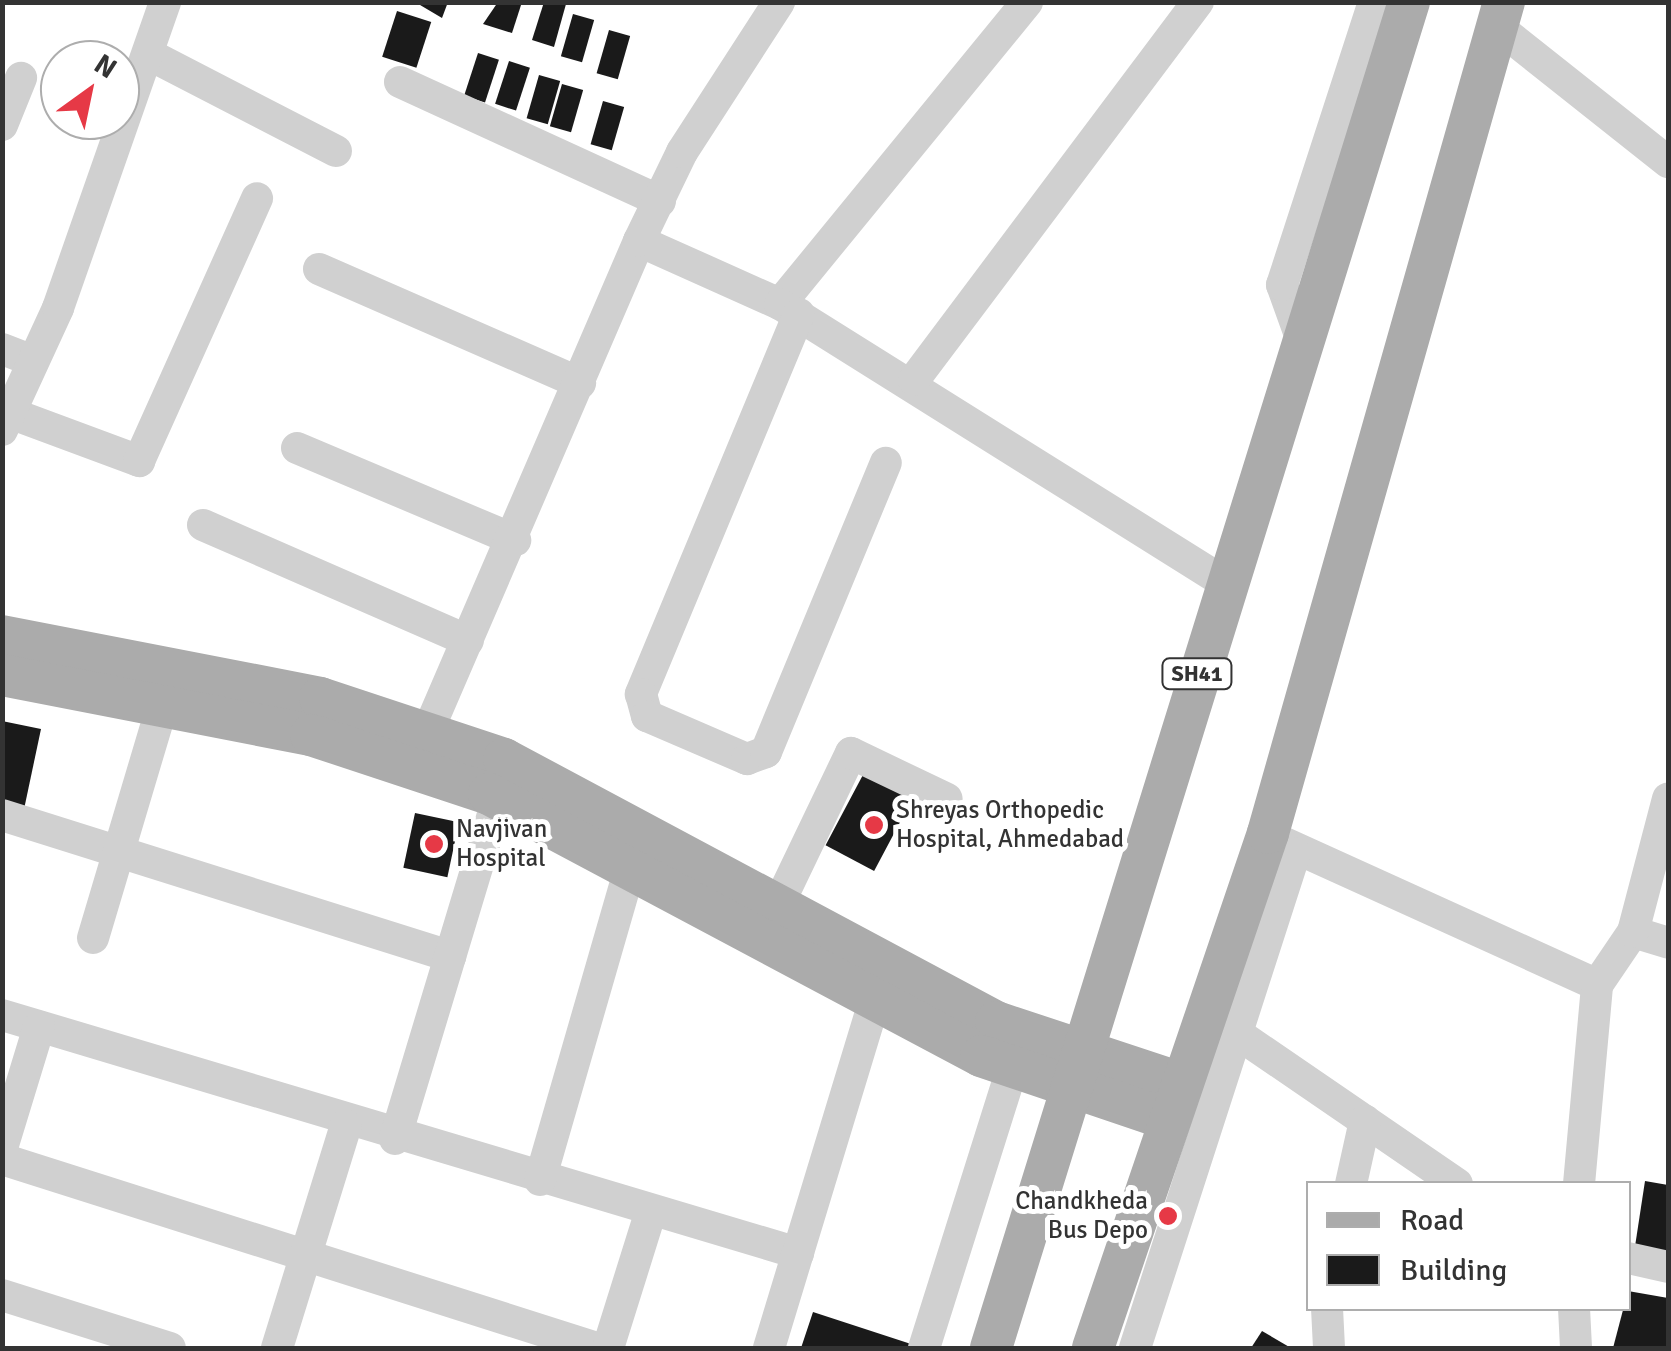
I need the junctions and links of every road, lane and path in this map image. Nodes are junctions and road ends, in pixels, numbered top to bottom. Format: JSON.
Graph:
{"nodes":[{"id":1,"x":165,"y":2,"type":"edge"},
{"id":2,"x":779,"y":2,"type":"edge"},
{"id":3,"x":1027,"y":2,"type":"edge"},
{"id":4,"x":1198,"y":2,"type":"edge"},
{"id":5,"x":1383,"y":4,"type":"edge"},
{"id":6,"x":1501,"y":15,"type":"edge"},
{"id":7,"x":152,"y":56,"type":"junction"},
{"id":8,"x":21,"y":78,"type":"dead end"},
{"id":9,"x":400,"y":82,"type":"dead end"},
{"id":10,"x":2,"y":125,"type":"edge"},
{"id":11,"x":336,"y":151,"type":"dead end"},
{"id":12,"x":1668,"y":162,"type":"edge"},
{"id":13,"x":256,"y":198,"type":"dead end"},
{"id":14,"x":660,"y":200,"type":"junction"},
{"id":15,"x":639,"y":241,"type":"junction"},
{"id":16,"x":318,"y":270,"type":"dead end"},
{"id":17,"x":789,"y":309,"type":"junction"},
{"id":18,"x":2,"y":350,"type":"edge"},
{"id":19,"x":34,"y":361,"type":"junction"},
{"id":20,"x":914,"y":380,"type":"junction"},
{"id":21,"x":580,"y":382,"type":"junction"},
{"id":22,"x":6,"y":422,"type":"edge"},
{"id":23,"x":297,"y":448,"type":"dead end"},
{"id":24,"x":886,"y":462,"type":"dead end"},
{"id":25,"x":203,"y":525,"type":"dead end"},
{"id":26,"x":515,"y":540,"type":"junction"},
{"id":27,"x":1224,"y":582,"type":"junction"},
{"id":28,"x":2,"y":636,"type":"edge"},
{"id":29,"x":468,"y":640,"type":"junction"},
{"id":30,"x":2,"y":675,"type":"edge"},
{"id":31,"x":162,"y":706,"type":"junction"},
{"id":32,"x":419,"y":750,"type":"junction"},
{"id":33,"x":498,"y":798,"type":"junction"},
{"id":34,"x":948,"y":799,"type":"dead end"},
{"id":35,"x":1668,"y":800,"type":"edge"},
{"id":36,"x":2,"y":815,"type":"edge"},
{"id":37,"x":1281,"y":843,"type":"junction"},
{"id":38,"x":120,"y":852,"type":"junction"},
{"id":39,"x":631,"y":865,"type":"junction"},
{"id":40,"x":782,"y":899,"type":"junction"},
{"id":41,"x":1633,"y":932,"type":"junction"},
{"id":42,"x":93,"y":938,"type":"dead end"},
{"id":43,"x":1668,"y":943,"type":"edge"},
{"id":44,"x":450,"y":956,"type":"junction"},
{"id":45,"x":1597,"y":985,"type":"junction"},
{"id":46,"x":874,"y":1002,"type":"junction"},
{"id":47,"x":2,"y":1015,"type":"edge"},
{"id":48,"x":39,"y":1028,"type":"junction"},
{"id":49,"x":1235,"y":1032,"type":"junction"},
{"id":50,"x":1012,"y":1069,"type":"junction"},
{"id":51,"x":1074,"y":1071,"type":"junction"},
{"id":52,"x":1172,"y":1100,"type":"junction"},
{"id":53,"x":1365,"y":1121,"type":"junction"},
{"id":54,"x":346,"y":1125,"type":"junction"},
{"id":55,"x":395,"y":1139,"type":"junction"},
{"id":56,"x":2,"y":1148,"type":"edge"},
{"id":57,"x":2,"y":1160,"type":"edge"},
{"id":58,"x":540,"y":1180,"type":"junction"},
{"id":59,"x":1352,"y":1181,"type":"edge"},
{"id":60,"x":1453,"y":1181,"type":"edge"},
{"id":61,"x":1579,"y":1181,"type":"edge"},
{"id":62,"x":651,"y":1211,"type":"junction"},
{"id":63,"x":798,"y":1253,"type":"junction"},
{"id":64,"x":306,"y":1256,"type":"junction"},
{"id":65,"x":1631,"y":1259,"type":"edge"},
{"id":66,"x":1668,"y":1267,"type":"edge"},
{"id":67,"x":2,"y":1295,"type":"edge"},
{"id":68,"x":1327,"y":1311,"type":"edge"},
{"id":69,"x":1574,"y":1311,"type":"edge"},
{"id":70,"x":170,"y":1348,"type":"edge"},
{"id":71,"x":277,"y":1348,"type":"edge"},
{"id":72,"x":597,"y":1348,"type":"edge"},
{"id":73,"x":608,"y":1348,"type":"edge"},
{"id":74,"x":770,"y":1348,"type":"edge"},
{"id":75,"x":924,"y":1348,"type":"edge"},
{"id":76,"x":991,"y":1348,"type":"edge"},
{"id":77,"x":1094,"y":1348,"type":"edge"},
{"id":78,"x":1135,"y":1348,"type":"edge"},
{"id":79,"x":1329,"y":1348,"type":"edge"},
{"id":80,"x":1576,"y":1348,"type":"edge"}],
"edges":[{"from":1,"to":7,"type":"street"},
{"from":2,"to":14,"type":"street"},
{"from":3,"to":17,"type":"street"},
{"from":4,"to":20,"type":"street"},
{"from":5,"to":27,"type":"main road","number":"SH41"},
{"from":6,"to":12,"type":"street"},
{"from":6,"to":37,"type":"main road"},
{"from":7,"to":11,"type":"street"},
{"from":7,"to":19,"type":"street"},
{"from":8,"to":10,"type":"street"},
{"from":9,"to":14,"type":"street"},
{"from":13,"to":22,"type":"street"},
{"from":14,"to":15,"type":"street"},
{"from":15,"to":17,"type":"street"},
{"from":15,"to":21,"type":"street"},
{"from":16,"to":21,"type":"street"},
{"from":17,"to":20,"type":"street"},
{"from":17,"to":24,"type":"street"},
{"from":18,"to":19,"type":"street"},
{"from":19,"to":22,"type":"street"},
{"from":20,"to":27,"type":"street"},
{"from":21,"to":26,"type":"street"},
{"from":23,"to":26,"type":"street"},
{"from":25,"to":29,"type":"street"},
{"from":26,"to":29,"type":"street"},
{"from":27,"to":51,"type":"main road","number":"SH41"},
{"from":28,"to":32,"type":"main road"},
{"from":29,"to":32,"type":"street"},
{"from":30,"to":31,"type":"main road"},
{"from":31,"to":32,"type":"main road"},
{"from":31,"to":38,"type":"street"},
{"from":32,"to":33,"type":"main road"},
{"from":32,"to":40,"type":"main road"},
{"from":33,"to":39,"type":"main road"},
{"from":33,"to":44,"type":"street"},
{"from":34,"to":40,"type":"street"},
{"from":35,"to":41,"type":"street"},
{"from":36,"to":38,"type":"street"},
{"from":37,"to":45,"type":"street"},
{"from":37,"to":49,"type":"street"},
{"from":37,"to":52,"type":"main road"},
{"from":38,"to":42,"type":"street"},
{"from":38,"to":44,"type":"street"},
{"from":39,"to":46,"type":"main road"},
{"from":39,"to":58,"type":"street"},
{"from":40,"to":51,"type":"main road"},
{"from":41,"to":43,"type":"street"},
{"from":41,"to":45,"type":"street"},
{"from":44,"to":55,"type":"street"},
{"from":45,"to":61,"type":"street"},
{"from":46,"to":50,"type":"main road"},
{"from":46,"to":63,"type":"street"},
{"from":47,"to":48,"type":"street"},
{"from":48,"to":54,"type":"street"},
{"from":48,"to":56,"type":"street"},
{"from":49,"to":53,"type":"street"},
{"from":49,"to":78,"type":"street"},
{"from":50,"to":51,"type":"main road"},
{"from":50,"to":75,"type":"street"},
{"from":51,"to":52,"type":"main road"},
{"from":51,"to":76,"type":"main road","number":"SH41"},
{"from":52,"to":77,"type":"main road"},
{"from":53,"to":59,"type":"street"},
{"from":53,"to":60,"type":"street"},
{"from":54,"to":55,"type":"street"},
{"from":54,"to":64,"type":"street"},
{"from":55,"to":58,"type":"street"},
{"from":57,"to":64,"type":"street"},
{"from":58,"to":62,"type":"street"},
{"from":62,"to":63,"type":"street"},
{"from":62,"to":73,"type":"street"},
{"from":63,"to":74,"type":"street"},
{"from":64,"to":71,"type":"street"},
{"from":64,"to":72,"type":"street"},
{"from":65,"to":66,"type":"street"},
{"from":67,"to":70,"type":"street"},
{"from":68,"to":79,"type":"street"},
{"from":69,"to":80,"type":"street"}]}
